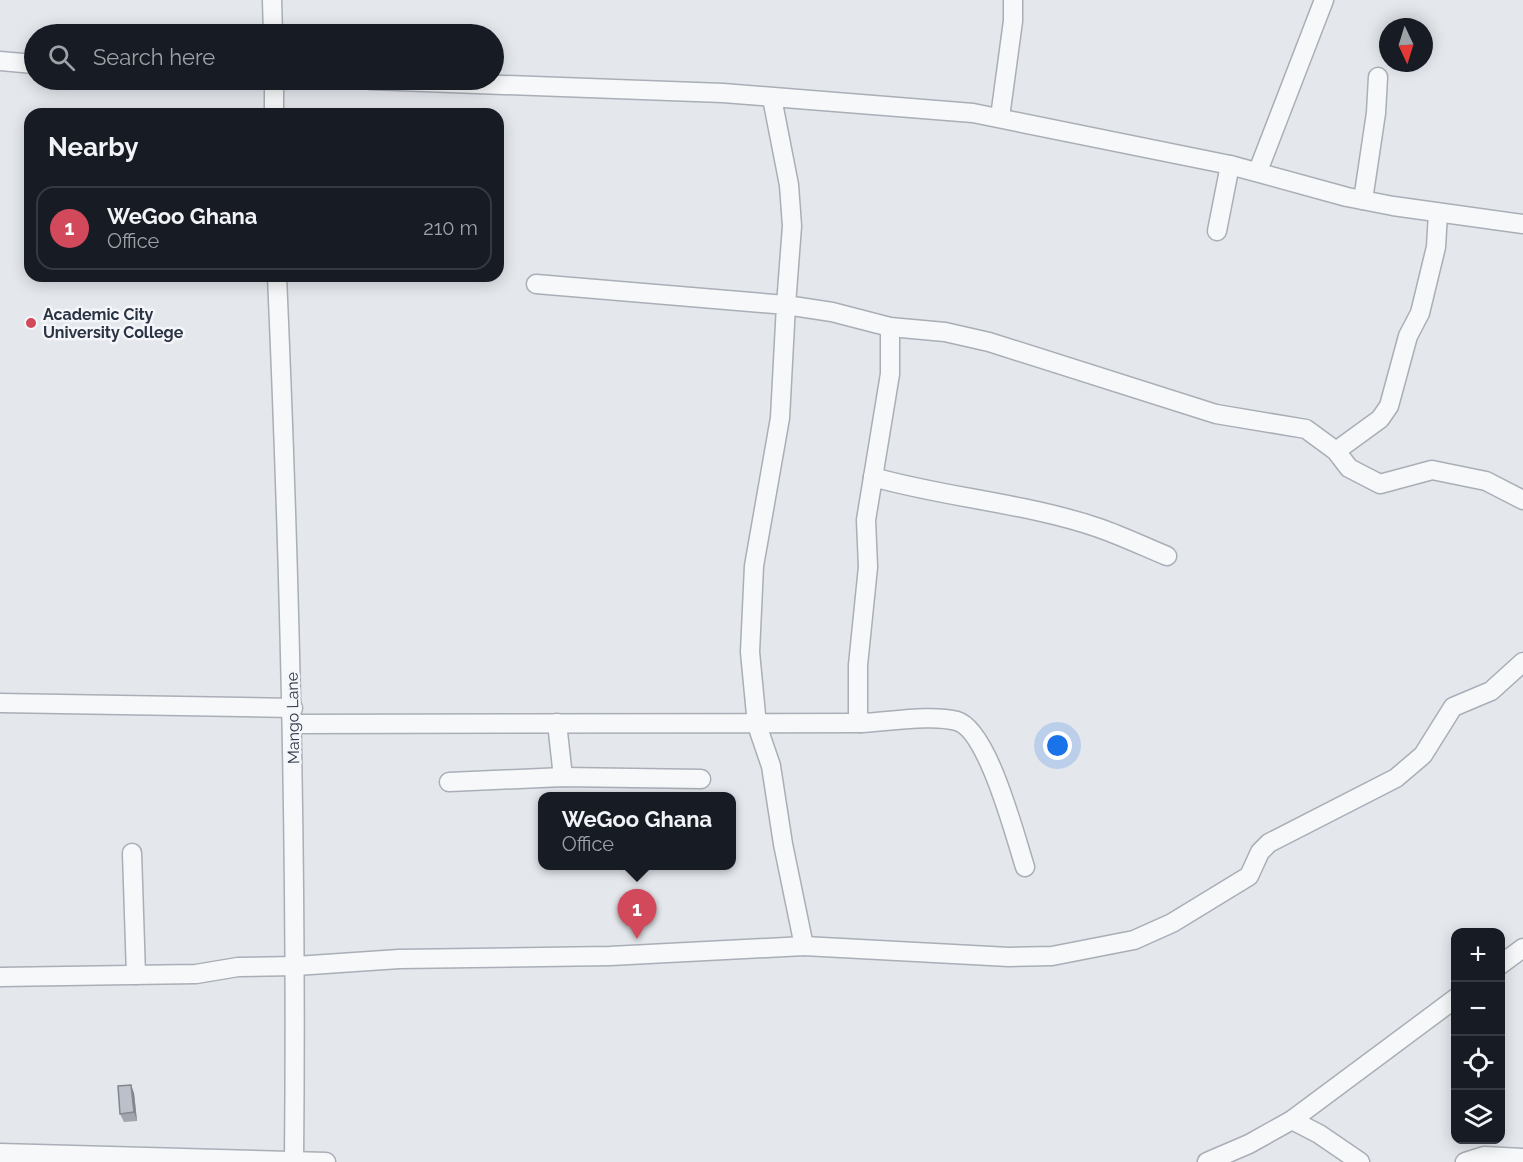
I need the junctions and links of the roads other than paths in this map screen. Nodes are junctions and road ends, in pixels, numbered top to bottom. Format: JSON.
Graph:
{"nodes":[{"id":1,"x":272,"y":0,"type":"edge"},
{"id":2,"x":1012,"y":0,"type":"edge"},
{"id":3,"x":1324,"y":0,"type":"edge"},
{"id":4,"x":273,"y":24,"type":"edge"},
{"id":5,"x":0,"y":61,"type":"edge"},
{"id":6,"x":24,"y":63,"type":"edge"},
{"id":7,"x":1378,"y":78,"type":"dead end"},
{"id":8,"x":504,"y":85,"type":"edge"},
{"id":9,"x":273,"y":90,"type":"edge"},
{"id":10,"x":772,"y":98,"type":"junction"},
{"id":11,"x":274,"y":108,"type":"edge"},
{"id":12,"x":1000,"y":117,"type":"junction"},
{"id":13,"x":1230,"y":165,"type":"junction"},
{"id":14,"x":1258,"y":171,"type":"junction"},
{"id":15,"x":1363,"y":200,"type":"junction"},
{"id":16,"x":1438,"y":213,"type":"junction"},
{"id":17,"x":1523,"y":224,"type":"edge"},
{"id":18,"x":1216,"y":231,"type":"dead end"},
{"id":19,"x":277,"y":282,"type":"edge"},
{"id":20,"x":536,"y":284,"type":"dead end"},
{"id":21,"x":786,"y":304,"type":"junction"},
{"id":22,"x":890,"y":327,"type":"junction"},
{"id":23,"x":1336,"y":451,"type":"junction"},
{"id":24,"x":873,"y":477,"type":"junction"},
{"id":25,"x":1523,"y":500,"type":"edge"},
{"id":26,"x":1167,"y":556,"type":"dead end"},
{"id":27,"x":1523,"y":662,"type":"edge"},
{"id":28,"x":0,"y":704,"type":"edge"},
{"id":29,"x":293,"y":716,"type":"junction"},
{"id":30,"x":557,"y":723,"type":"junction"},
{"id":31,"x":861,"y":723,"type":"junction"},
{"id":32,"x":757,"y":725,"type":"junction"},
{"id":33,"x":563,"y":777,"type":"junction"},
{"id":34,"x":701,"y":779,"type":"dead end"},
{"id":35,"x":449,"y":782,"type":"dead end"},
{"id":36,"x":132,"y":853,"type":"dead end"},
{"id":37,"x":1025,"y":867,"type":"dead end"},
{"id":38,"x":804,"y":946,"type":"junction"},
{"id":39,"x":1523,"y":948,"type":"edge"},
{"id":40,"x":1505,"y":961,"type":"edge"},
{"id":41,"x":296,"y":966,"type":"junction"},
{"id":42,"x":136,"y":975,"type":"junction"},
{"id":43,"x":0,"y":978,"type":"edge"},
{"id":44,"x":1451,"y":1001,"type":"edge"},
{"id":45,"x":1293,"y":1120,"type":"junction"},
{"id":46,"x":0,"y":1153,"type":"edge"},
{"id":47,"x":91,"y":1158,"type":"edge"},
{"id":48,"x":1523,"y":1158,"type":"edge"},
{"id":49,"x":294,"y":1161,"type":"edge"},
{"id":50,"x":326,"y":1162,"type":"edge"},
{"id":51,"x":1207,"y":1162,"type":"edge"},
{"id":52,"x":1360,"y":1162,"type":"edge"},
{"id":53,"x":1465,"y":1162,"type":"edge"}],
"edges":[{"from":1,"to":4,"type":"street"},
{"from":2,"to":12,"type":"street"},
{"from":3,"to":14,"type":"street"},
{"from":5,"to":6,"type":"street"},
{"from":7,"to":15,"type":"street"},
{"from":8,"to":10,"type":"street"},
{"from":9,"to":11,"type":"street"},
{"from":10,"to":12,"type":"street"},
{"from":10,"to":21,"type":"street"},
{"from":12,"to":13,"type":"street"},
{"from":13,"to":14,"type":"street"},
{"from":13,"to":18,"type":"street"},
{"from":14,"to":15,"type":"street"},
{"from":15,"to":16,"type":"street"},
{"from":16,"to":17,"type":"street"},
{"from":16,"to":23,"type":"street"},
{"from":19,"to":29,"type":"street","name":"Mango Lane"},
{"from":20,"to":21,"type":"street"},
{"from":21,"to":22,"type":"street"},
{"from":21,"to":32,"type":"street"},
{"from":22,"to":23,"type":"street"},
{"from":22,"to":24,"type":"street"},
{"from":23,"to":25,"type":"street"},
{"from":24,"to":26,"type":"street"},
{"from":24,"to":31,"type":"street"},
{"from":27,"to":38,"type":"street"},
{"from":28,"to":29,"type":"street"},
{"from":29,"to":30,"type":"street"},
{"from":29,"to":41,"type":"street","name":"Mango Lane"},
{"from":30,"to":32,"type":"street"},
{"from":30,"to":33,"type":"street"},
{"from":31,"to":32,"type":"street"},
{"from":31,"to":37,"type":"street"},
{"from":32,"to":38,"type":"street"},
{"from":33,"to":34,"type":"street"},
{"from":33,"to":35,"type":"street"},
{"from":36,"to":42,"type":"street"},
{"from":38,"to":41,"type":"street"},
{"from":39,"to":40,"type":"street"},
{"from":41,"to":42,"type":"street"},
{"from":41,"to":49,"type":"street","name":"Mango Lane"},
{"from":42,"to":43,"type":"street"},
{"from":44,"to":45,"type":"street"},
{"from":45,"to":51,"type":"street"},
{"from":45,"to":52,"type":"street"},
{"from":46,"to":47,"type":"street"},
{"from":47,"to":49,"type":"street"},
{"from":48,"to":53,"type":"street"},
{"from":49,"to":50,"type":"street"}]}
